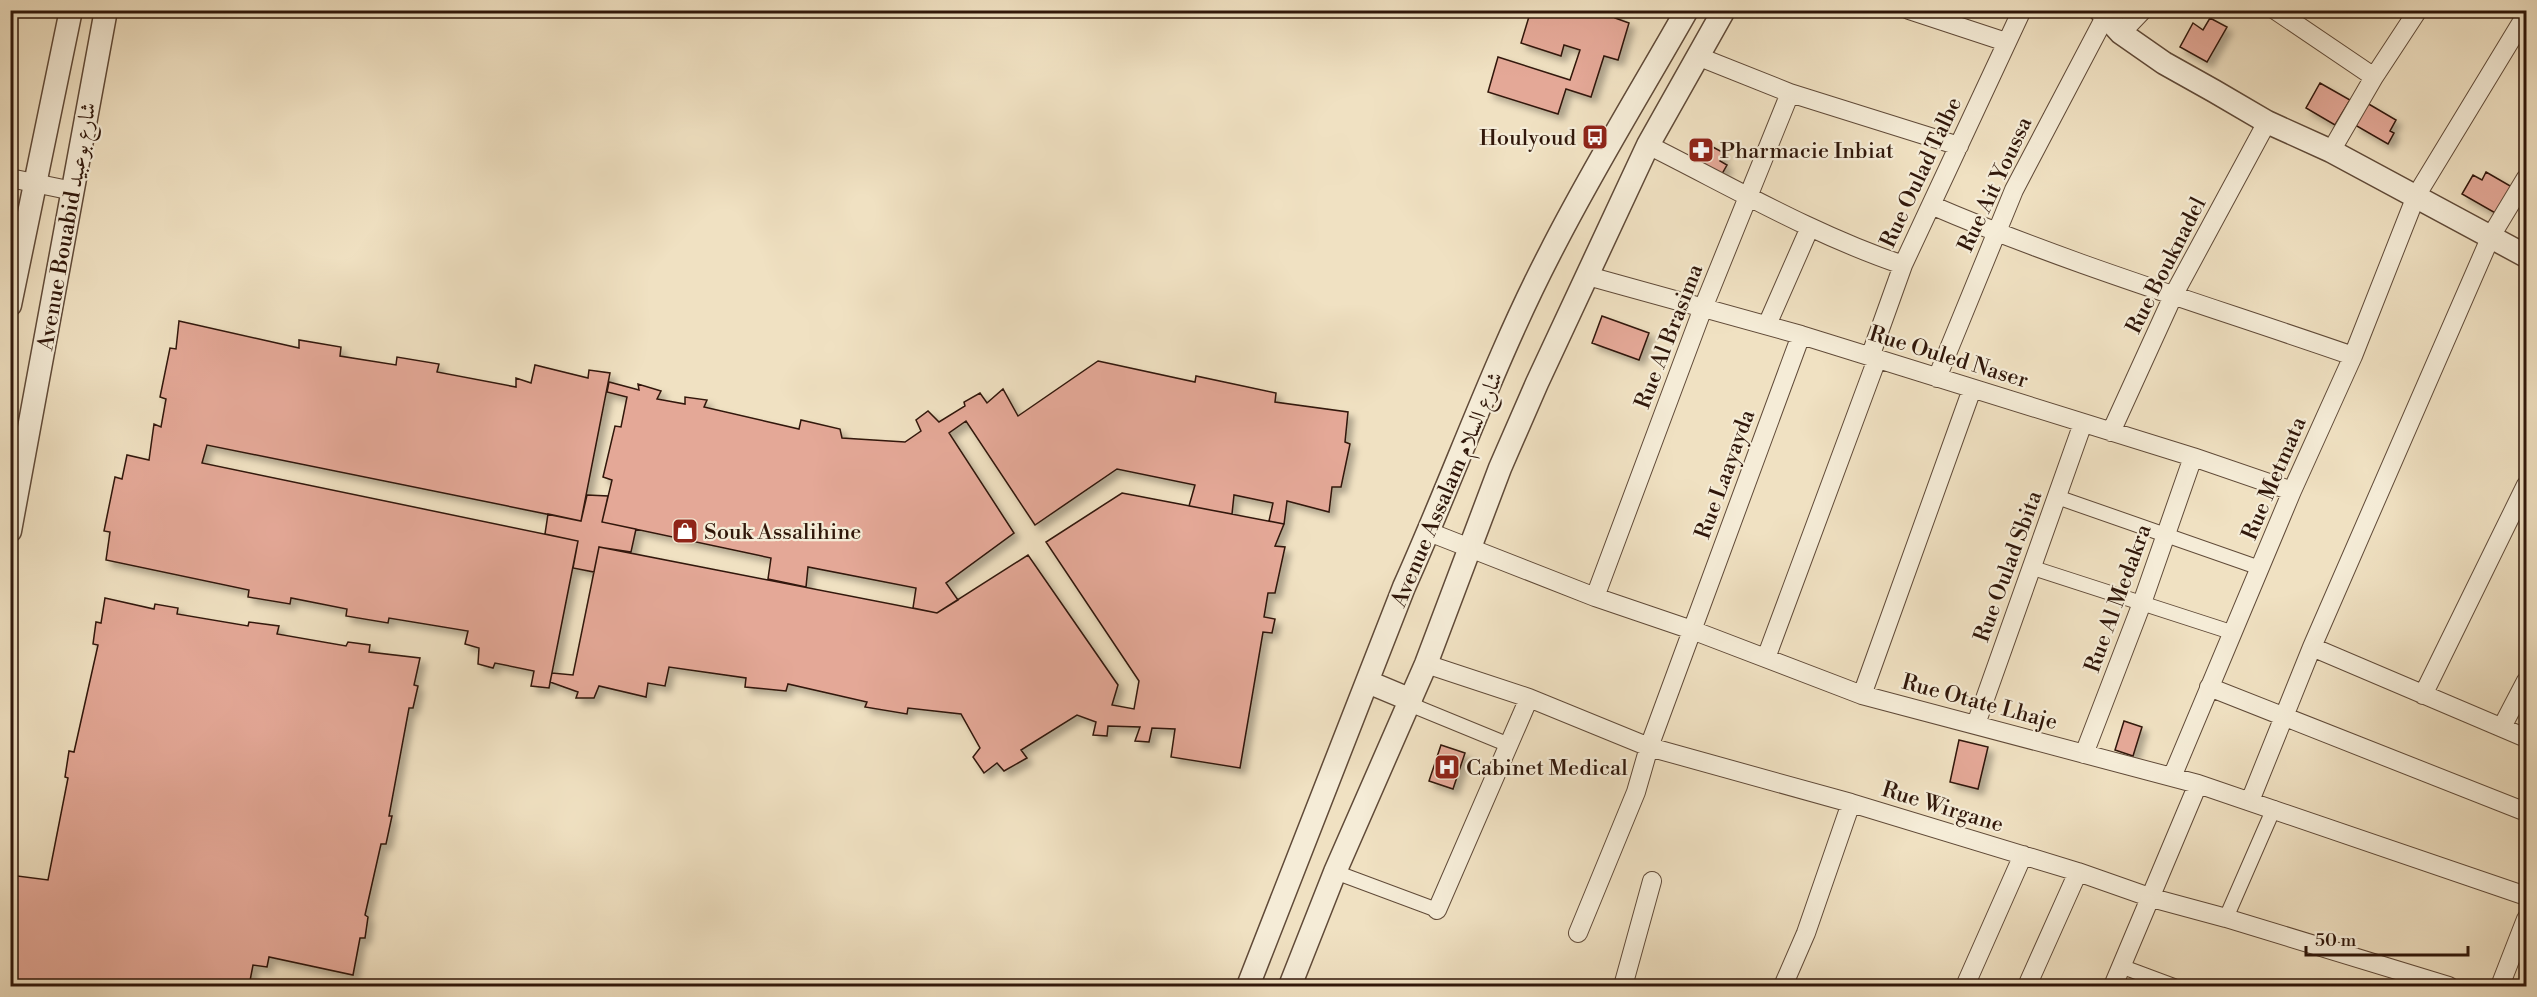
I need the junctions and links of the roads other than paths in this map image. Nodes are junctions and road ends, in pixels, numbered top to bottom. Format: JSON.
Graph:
{"nodes":[{"id":1,"x":71,"y":10,"type":"edge"},
{"id":2,"x":106,"y":10,"type":"edge"},
{"id":3,"x":1687,"y":10,"type":"edge"},
{"id":4,"x":1724,"y":10,"type":"edge"},
{"id":5,"x":1909,"y":10,"type":"edge"},
{"id":6,"x":2022,"y":10,"type":"edge"},
{"id":7,"x":2143,"y":10,"type":"edge"},
{"id":8,"x":2275,"y":10,"type":"edge"},
{"id":9,"x":2418,"y":10,"type":"edge"},
{"id":10,"x":2526,"y":12,"type":"edge"},
{"id":11,"x":2109,"y":20,"type":"edge"},
{"id":12,"x":2006,"y":42,"type":"junction"},
{"id":13,"x":1697,"y":56,"type":"junction"},
{"id":14,"x":2374,"y":77,"type":"junction"},
{"id":15,"x":1790,"y":93,"type":"junction"},
{"id":16,"x":2267,"y":122,"type":"junction"},
{"id":17,"x":1648,"y":145,"type":"junction"},
{"id":18,"x":1959,"y":146,"type":"junction"},
{"id":19,"x":2331,"y":152,"type":"junction"},
{"id":20,"x":10,"y":178,"type":"edge"},
{"id":21,"x":2526,"y":178,"type":"edge"},
{"id":22,"x":36,"y":183,"type":"junction"},
{"id":23,"x":73,"y":190,"type":"junction"},
{"id":24,"x":1748,"y":194,"type":"junction"},
{"id":25,"x":2416,"y":196,"type":"junction"},
{"id":26,"x":1931,"y":204,"type":"junction"},
{"id":27,"x":1810,"y":227,"type":"junction"},
{"id":28,"x":1995,"y":232,"type":"junction"},
{"id":29,"x":2491,"y":236,"type":"junction"},
{"id":30,"x":2526,"y":256,"type":"edge"},
{"id":31,"x":15,"y":264,"type":"edge"},
{"id":32,"x":1903,"y":265,"type":"junction"},
{"id":33,"x":57,"y":271,"type":"junction"},
{"id":34,"x":1588,"y":276,"type":"junction"},
{"id":35,"x":2173,"y":296,"type":"junction"},
{"id":36,"x":10,"y":305,"type":"edge"},
{"id":37,"x":1703,"y":308,"type":"junction"},
{"id":38,"x":1767,"y":325,"type":"junction"},
{"id":39,"x":1801,"y":335,"type":"junction"},
{"id":40,"x":2354,"y":356,"type":"junction"},
{"id":41,"x":1874,"y":358,"type":"junction"},
{"id":42,"x":1937,"y":378,"type":"junction"},
{"id":43,"x":1972,"y":389,"type":"junction"},
{"id":44,"x":2083,"y":423,"type":"junction"},
{"id":45,"x":2111,"y":432,"type":"junction"},
{"id":46,"x":19,"y":441,"type":"edge"},
{"id":47,"x":2193,"y":458,"type":"junction"},
{"id":48,"x":2526,"y":486,"type":"edge"},
{"id":49,"x":2292,"y":491,"type":"junction"},
{"id":50,"x":2057,"y":497,"type":"junction"},
{"id":51,"x":10,"y":531,"type":"edge"},
{"id":52,"x":1429,"y":532,"type":"junction"},
{"id":53,"x":2166,"y":534,"type":"junction"},
{"id":54,"x":1470,"y":549,"type":"junction"},
{"id":55,"x":2033,"y":568,"type":"junction"},
{"id":56,"x":2260,"y":568,"type":"junction"},
{"id":57,"x":1595,"y":597,"type":"junction"},
{"id":58,"x":2142,"y":603,"type":"junction"},
{"id":59,"x":1692,"y":630,"type":"junction"},
{"id":60,"x":2234,"y":633,"type":"junction"},
{"id":61,"x":2312,"y":647,"type":"junction"},
{"id":62,"x":1766,"y":658,"type":"junction"},
{"id":63,"x":1426,"y":664,"type":"junction"},
{"id":64,"x":2526,"y":681,"type":"edge"},
{"id":65,"x":1368,"y":682,"type":"junction"},
{"id":66,"x":2209,"y":687,"type":"junction"},
{"id":67,"x":1862,"y":695,"type":"junction"},
{"id":68,"x":2423,"y":695,"type":"junction"},
{"id":69,"x":1529,"y":698,"type":"junction"},
{"id":70,"x":1410,"y":702,"type":"junction"},
{"id":71,"x":2285,"y":715,"type":"junction"},
{"id":72,"x":1976,"y":724,"type":"junction"},
{"id":73,"x":2502,"y":727,"type":"junction"},
{"id":74,"x":2526,"y":738,"type":"edge"},
{"id":75,"x":1509,"y":745,"type":"junction"},
{"id":76,"x":1649,"y":747,"type":"junction"},
{"id":77,"x":2084,"y":754,"type":"junction"},
{"id":78,"x":2172,"y":777,"type":"junction"},
{"id":79,"x":2198,"y":784,"type":"junction"},
{"id":80,"x":2250,"y":801,"type":"junction"},
{"id":81,"x":1851,"y":803,"type":"junction"},
{"id":82,"x":2274,"y":808,"type":"junction"},
{"id":83,"x":2526,"y":812,"type":"edge"},
{"id":84,"x":2023,"y":855,"type":"junction"},
{"id":85,"x":1335,"y":872,"type":"junction"},
{"id":86,"x":2078,"y":872,"type":"junction"},
{"id":87,"x":1652,"y":881,"type":"dead end"},
{"id":88,"x":2526,"y":896,"type":"edge"},
{"id":89,"x":2152,"y":898,"type":"junction"},
{"id":90,"x":1437,"y":910,"type":"joint"},
{"id":91,"x":2226,"y":918,"type":"junction"},
{"id":92,"x":2526,"y":919,"type":"edge"},
{"id":93,"x":1578,"y":933,"type":"dead end"},
{"id":94,"x":2122,"y":967,"type":"junction"},
{"id":95,"x":1248,"y":987,"type":"edge"},
{"id":96,"x":1290,"y":987,"type":"edge"},
{"id":97,"x":1623,"y":987,"type":"edge"},
{"id":98,"x":1783,"y":987,"type":"edge"},
{"id":99,"x":1965,"y":987,"type":"edge"},
{"id":100,"x":2027,"y":987,"type":"edge"},
{"id":101,"x":2114,"y":987,"type":"edge"},
{"id":102,"x":2174,"y":987,"type":"edge"},
{"id":103,"x":2449,"y":987,"type":"edge"},
{"id":104,"x":2500,"y":987,"type":"edge"}],
"edges":[{"from":1,"to":22,"type":"street","name":"Avenue Bouabid شارع بوعبيد"},
{"from":2,"to":23,"type":"street","name":"Avenue Bouabid شارع بوعبيد"},
{"from":3,"to":52,"type":"street","name":"Avenue Assalam شارع السلام"},
{"from":4,"to":13,"type":"street","name":"Avenue Assalam شارع السلام"},
{"from":5,"to":12,"type":"street"},
{"from":6,"to":12,"type":"street","name":"Rue Oulad Talbe"},
{"from":7,"to":11,"type":"street","name":"Rue Ait Youssa"},
{"from":8,"to":14,"type":"street"},
{"from":9,"to":14,"type":"street"},
{"from":10,"to":25,"type":"street","name":"Rue Metmata"},
{"from":11,"to":16,"type":"street"},
{"from":11,"to":28,"type":"street","name":"Rue Ait Youssa"},
{"from":12,"to":18,"type":"street","name":"Rue Oulad Talbe"},
{"from":13,"to":15,"type":"street"},
{"from":13,"to":17,"type":"street","name":"Avenue Assalam شارع السلام"},
{"from":14,"to":19,"type":"street"},
{"from":15,"to":18,"type":"street"},
{"from":15,"to":24,"type":"street","name":"Rue Al Brasima"},
{"from":16,"to":19,"type":"street"},
{"from":16,"to":35,"type":"street","name":"Rue Bouknadel"},
{"from":17,"to":24,"type":"street"},
{"from":17,"to":34,"type":"street","name":"Avenue Assalam شارع السلام"},
{"from":18,"to":26,"type":"street","name":"Rue Oulad Talbe"},
{"from":19,"to":25,"type":"street"},
{"from":20,"to":22,"type":"street"},
{"from":21,"to":29,"type":"street"},
{"from":22,"to":23,"type":"street"},
{"from":22,"to":31,"type":"street","name":"Avenue Bouabid شارع بوعبيد"},
{"from":23,"to":33,"type":"street","name":"Avenue Bouabid شارع بوعبيد"},
{"from":24,"to":27,"type":"street"},
{"from":24,"to":37,"type":"street","name":"Rue Al Brasima"},
{"from":25,"to":29,"type":"street"},
{"from":25,"to":40,"type":"street","name":"Rue Metmata"},
{"from":26,"to":28,"type":"street"},
{"from":26,"to":32,"type":"street","name":"Rue Oulad Talbe"},
{"from":27,"to":32,"type":"street"},
{"from":27,"to":38,"type":"street"},
{"from":28,"to":35,"type":"street"},
{"from":28,"to":42,"type":"street","name":"Rue Ait Youssa"},
{"from":29,"to":30,"type":"street"},
{"from":29,"to":61,"type":"street"},
{"from":31,"to":33,"type":"street"},
{"from":31,"to":36,"type":"street","name":"Avenue Bouabid شارع بوعبيد"},
{"from":32,"to":41,"type":"street","name":"Rue Oulad Talbe"},
{"from":33,"to":46,"type":"street","name":"Avenue Bouabid شارع بوعبيد"},
{"from":34,"to":37,"type":"street","name":"Rue Ouled Naser"},
{"from":34,"to":54,"type":"street","name":"Avenue Assalam شارع السلام"},
{"from":35,"to":40,"type":"street"},
{"from":35,"to":45,"type":"street","name":"Rue Bouknadel"},
{"from":37,"to":38,"type":"street","name":"Rue Ouled Naser"},
{"from":37,"to":57,"type":"street","name":"Rue Al Brasima"},
{"from":38,"to":39,"type":"street","name":"Rue Ouled Naser"},
{"from":39,"to":41,"type":"street","name":"Rue Ouled Naser"},
{"from":39,"to":59,"type":"street","name":"Rue Laayayda"},
{"from":40,"to":49,"type":"street","name":"Rue Metmata"},
{"from":41,"to":42,"type":"street","name":"Rue Ouled Naser"},
{"from":41,"to":62,"type":"street","name":"Rue Oulad Talbe"},
{"from":42,"to":43,"type":"street","name":"Rue Ouled Naser"},
{"from":43,"to":44,"type":"street","name":"Rue Ouled Naser"},
{"from":43,"to":67,"type":"street"},
{"from":44,"to":45,"type":"street","name":"Rue Ouled Naser"},
{"from":44,"to":50,"type":"street","name":"Rue Oulad Sbita"},
{"from":45,"to":47,"type":"street","name":"Rue Ouled Naser"},
{"from":46,"to":51,"type":"street","name":"Avenue Bouabid شارع بوعبيد"},
{"from":47,"to":49,"type":"street","name":"Rue Ouled Naser"},
{"from":47,"to":53,"type":"street","name":"Rue Al Medakra"},
{"from":48,"to":68,"type":"street"},
{"from":49,"to":56,"type":"street","name":"Rue Metmata"},
{"from":50,"to":53,"type":"street"},
{"from":50,"to":55,"type":"street","name":"Rue Oulad Sbita"},
{"from":52,"to":54,"type":"street","name":"Rue Otate Lhaje"},
{"from":52,"to":65,"type":"street","name":"Avenue Assalam شارع السلام"},
{"from":53,"to":56,"type":"street"},
{"from":53,"to":58,"type":"street","name":"Rue Al Medakra"},
{"from":54,"to":57,"type":"street","name":"Rue Otate Lhaje"},
{"from":54,"to":63,"type":"street","name":"Avenue Assalam شارع السلام"},
{"from":55,"to":58,"type":"street"},
{"from":55,"to":72,"type":"street","name":"Rue Oulad Sbita"},
{"from":56,"to":60,"type":"street","name":"Rue Metmata"},
{"from":57,"to":59,"type":"street","name":"Rue Otate Lhaje"},
{"from":58,"to":60,"type":"street"},
{"from":58,"to":77,"type":"street","name":"Rue Al Medakra"},
{"from":59,"to":62,"type":"street","name":"Rue Otate Lhaje"},
{"from":59,"to":76,"type":"street","name":"Rue Laayayda"},
{"from":60,"to":66,"type":"street","name":"Rue Metmata"},
{"from":61,"to":68,"type":"street"},
{"from":61,"to":71,"type":"street"},
{"from":62,"to":67,"type":"street","name":"Rue Otate Lhaje"},
{"from":63,"to":69,"type":"street","name":"Rue Wirgane"},
{"from":63,"to":70,"type":"street","name":"Avenue Assalam شارع السلام"},
{"from":64,"to":73,"type":"street"},
{"from":65,"to":70,"type":"street"},
{"from":65,"to":95,"type":"street","name":"Avenue Assalam شارع السلام"},
{"from":66,"to":71,"type":"street"},
{"from":66,"to":78,"type":"street","name":"Rue Metmata"},
{"from":67,"to":72,"type":"street","name":"Rue Otate Lhaje"},
{"from":68,"to":73,"type":"street"},
{"from":69,"to":75,"type":"street"},
{"from":69,"to":76,"type":"street","name":"Rue Wirgane"},
{"from":70,"to":75,"type":"street"},
{"from":70,"to":85,"type":"street","name":"Avenue Assalam شارع السلام"},
{"from":71,"to":80,"type":"street"},
{"from":71,"to":83,"type":"street"},
{"from":72,"to":77,"type":"street","name":"Rue Otate Lhaje"},
{"from":73,"to":74,"type":"street"},
{"from":75,"to":90,"type":"street"},
{"from":76,"to":81,"type":"street","name":"Rue Wirgane"},
{"from":76,"to":93,"type":"street","name":"Rue Laayayda"},
{"from":77,"to":78,"type":"street","name":"Rue Otate Lhaje"},
{"from":78,"to":79,"type":"street","name":"Rue Otate Lhaje"},
{"from":79,"to":80,"type":"street","name":"Rue Otate Lhaje"},
{"from":79,"to":89,"type":"street"},
{"from":80,"to":82,"type":"street","name":"Rue Otate Lhaje"},
{"from":81,"to":84,"type":"street","name":"Rue Wirgane"},
{"from":81,"to":98,"type":"street"},
{"from":82,"to":88,"type":"street","name":"Rue Otate Lhaje"},
{"from":82,"to":91,"type":"street"},
{"from":84,"to":86,"type":"street","name":"Rue Wirgane"},
{"from":84,"to":99,"type":"street"},
{"from":85,"to":90,"type":"street"},
{"from":85,"to":96,"type":"street","name":"Avenue Assalam شارع السلام"},
{"from":86,"to":89,"type":"street","name":"Rue Wirgane"},
{"from":86,"to":100,"type":"street"},
{"from":87,"to":97,"type":"street"},
{"from":89,"to":91,"type":"street","name":"Rue Wirgane"},
{"from":89,"to":94,"type":"street"},
{"from":91,"to":103,"type":"street","name":"Rue Wirgane"},
{"from":92,"to":104,"type":"street"},
{"from":94,"to":101,"type":"street"},
{"from":94,"to":102,"type":"street"}]}
